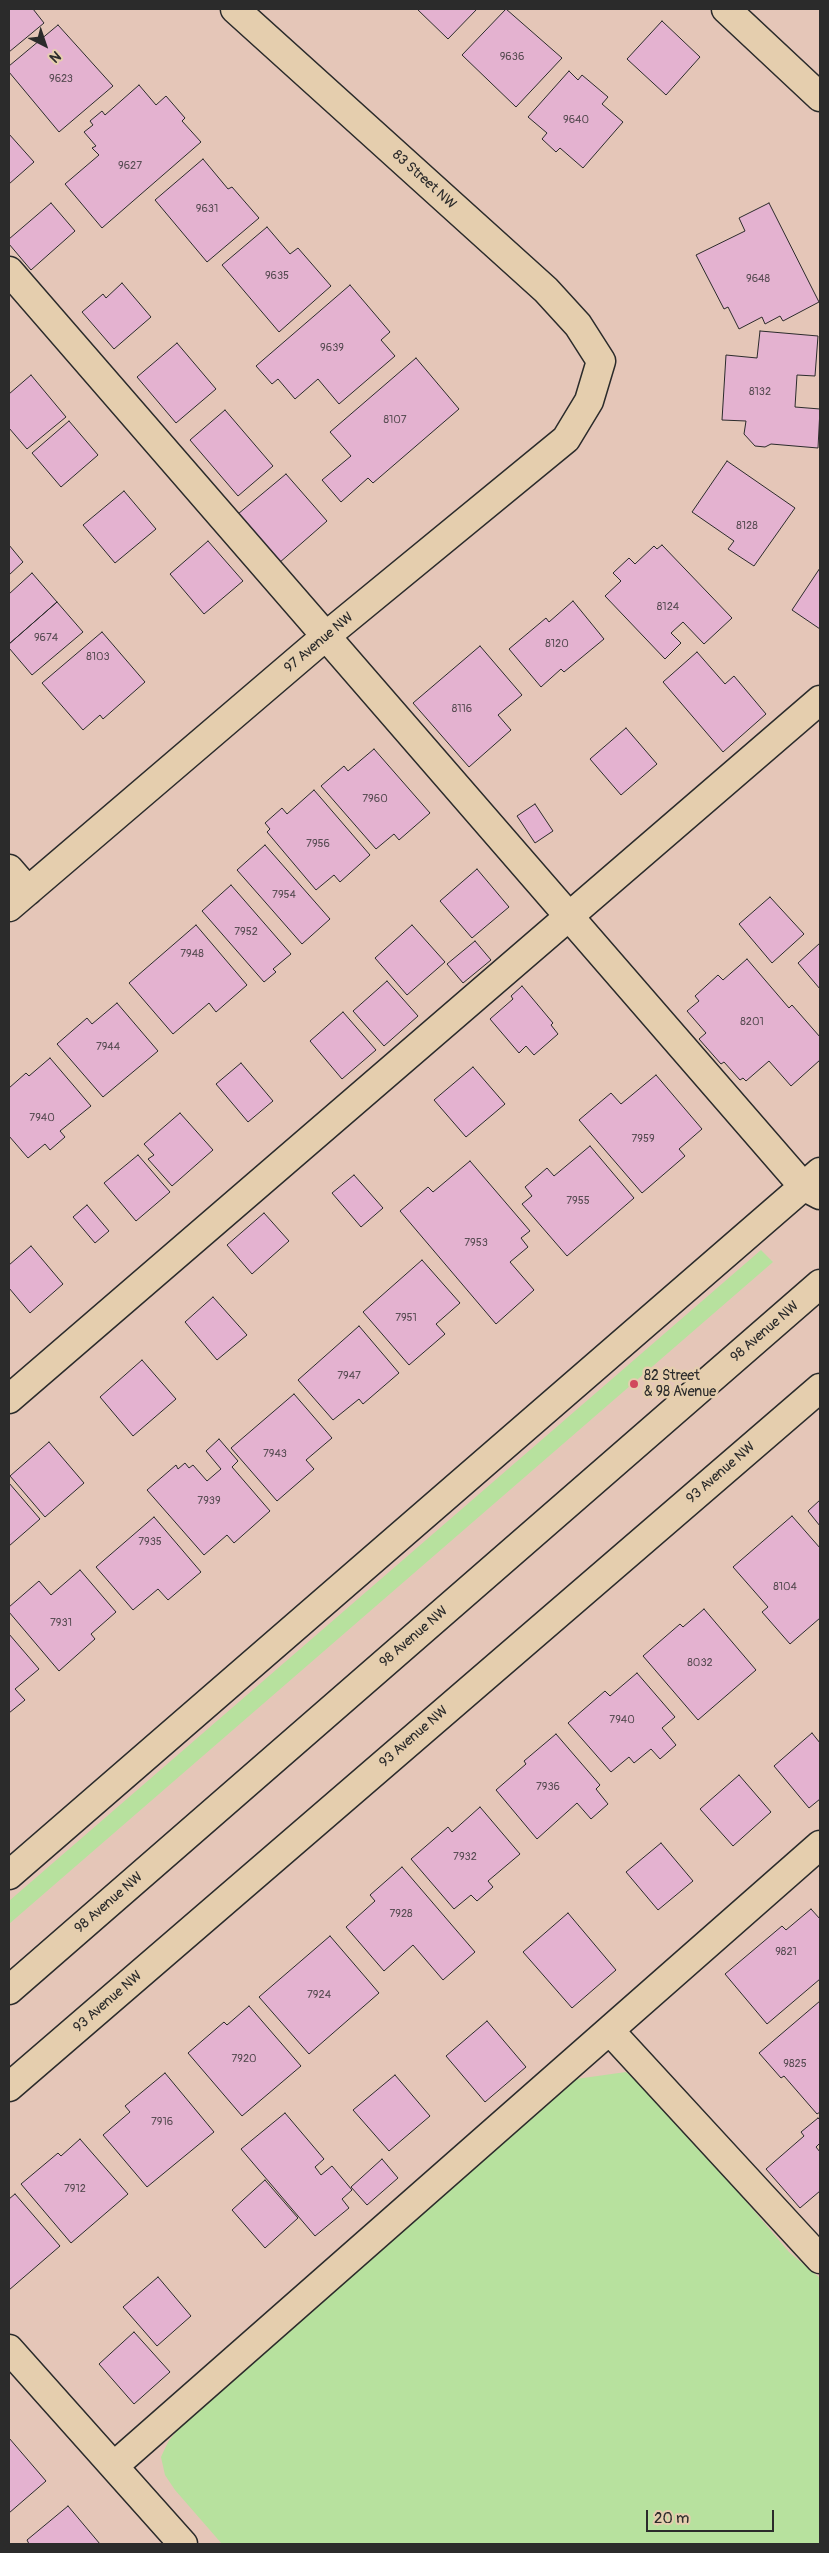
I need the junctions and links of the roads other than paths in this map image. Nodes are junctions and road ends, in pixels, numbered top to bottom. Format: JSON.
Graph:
{"nodes":[{"id":1,"x":235,"y":9,"type":"edge"},
{"id":2,"x":726,"y":9,"type":"edge"},
{"id":3,"x":820,"y":97,"type":"edge"},
{"id":4,"x":9,"y":271,"type":"edge"},
{"id":5,"x":602,"y":361,"type":"joint"},
{"id":6,"x":326,"y":636,"type":"junction"},
{"id":7,"x":820,"y":700,"type":"edge"},
{"id":8,"x":9,"y":869,"type":"edge"},
{"id":9,"x":18,"y":899,"type":"edge"},
{"id":10,"x":569,"y":916,"type":"junction"},
{"id":11,"x":815,"y":1184,"type":"edge"},
{"id":12,"x":820,"y":1284,"type":"edge"},
{"id":13,"x":820,"y":1388,"type":"edge"},
{"id":14,"x":9,"y":1400,"type":"edge"},
{"id":15,"x":820,"y":1845,"type":"edge"},
{"id":16,"x":9,"y":1875,"type":"edge"},
{"id":17,"x":9,"y":1990,"type":"edge"},
{"id":18,"x":610,"y":2031,"type":"junction"},
{"id":19,"x":9,"y":2087,"type":"edge"},
{"id":20,"x":820,"y":2259,"type":"edge"},
{"id":21,"x":9,"y":2350,"type":"edge"},
{"id":22,"x":114,"y":2466,"type":"junction"},
{"id":23,"x":183,"y":2544,"type":"edge"}],
"edges":[{"from":1,"to":5,"type":"street","name":"83 Street NW"},
{"from":2,"to":3,"type":"street"},
{"from":4,"to":6,"type":"street"},
{"from":5,"to":6,"type":"street","name":"97 Avenue NW"},
{"from":6,"to":9,"type":"street","name":"97 Avenue NW"},
{"from":6,"to":10,"type":"street"},
{"from":7,"to":10,"type":"street"},
{"from":8,"to":9,"type":"street"},
{"from":10,"to":11,"type":"street"},
{"from":10,"to":14,"type":"street"},
{"from":11,"to":16,"type":"street"},
{"from":12,"to":17,"type":"street","name":"98 Avenue NW"},
{"from":13,"to":19,"type":"street","name":"93 Avenue NW"},
{"from":15,"to":18,"type":"street"},
{"from":18,"to":20,"type":"street"},
{"from":18,"to":22,"type":"street"},
{"from":21,"to":22,"type":"street"},
{"from":22,"to":23,"type":"street"}]}
